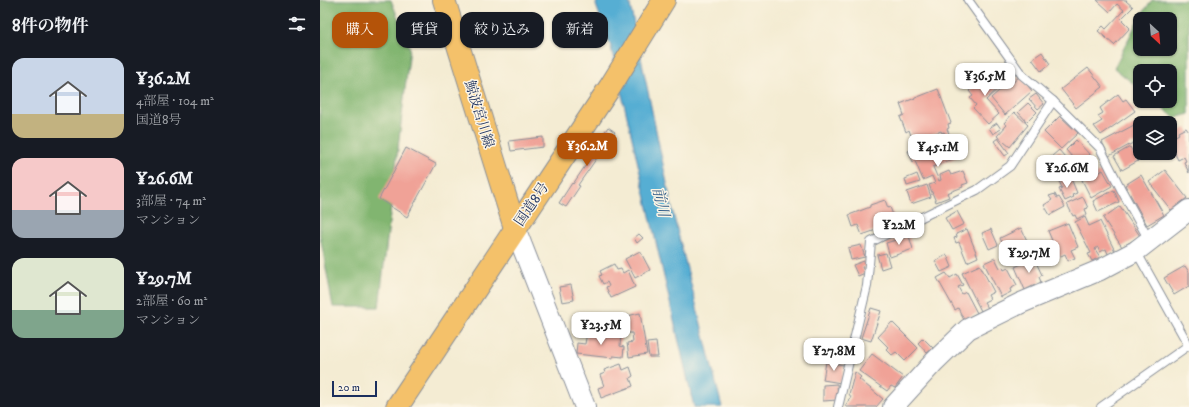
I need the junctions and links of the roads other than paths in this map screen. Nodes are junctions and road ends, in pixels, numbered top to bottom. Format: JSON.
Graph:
{"nodes":[{"id":1,"x":444,"y":0,"type":"edge"},
{"id":2,"x":664,"y":0,"type":"edge"},
{"id":3,"x":968,"y":0,"type":"edge"},
{"id":4,"x":1053,"y":101,"type":"junction"},
{"id":5,"x":1189,"y":210,"type":"edge"},
{"id":6,"x":515,"y":228,"type":"junction"},
{"id":7,"x":1143,"y":246,"type":"junction"},
{"id":8,"x":1189,"y":345,"type":"edge"},
{"id":9,"x":397,"y":407,"type":"edge"},
{"id":10,"x":585,"y":407,"type":"edge"},
{"id":11,"x":838,"y":407,"type":"edge"},
{"id":12,"x":893,"y":407,"type":"edge"},
{"id":13,"x":1101,"y":407,"type":"edge"}],
"edges":[{"from":1,"to":6,"type":"main road","name":"鯨波宮川線"},
{"from":2,"to":6,"type":"main road","name":"国道8号"},
{"from":3,"to":4,"type":"lane"},
{"from":4,"to":7,"type":"lane"},
{"from":4,"to":11,"type":"lane"},
{"from":5,"to":7,"type":"street"},
{"from":6,"to":9,"type":"main road","name":"国道8号"},
{"from":6,"to":10,"type":"street"},
{"from":7,"to":8,"type":"lane"},
{"from":7,"to":12,"type":"street"},
{"from":8,"to":13,"type":"lane"}]}
